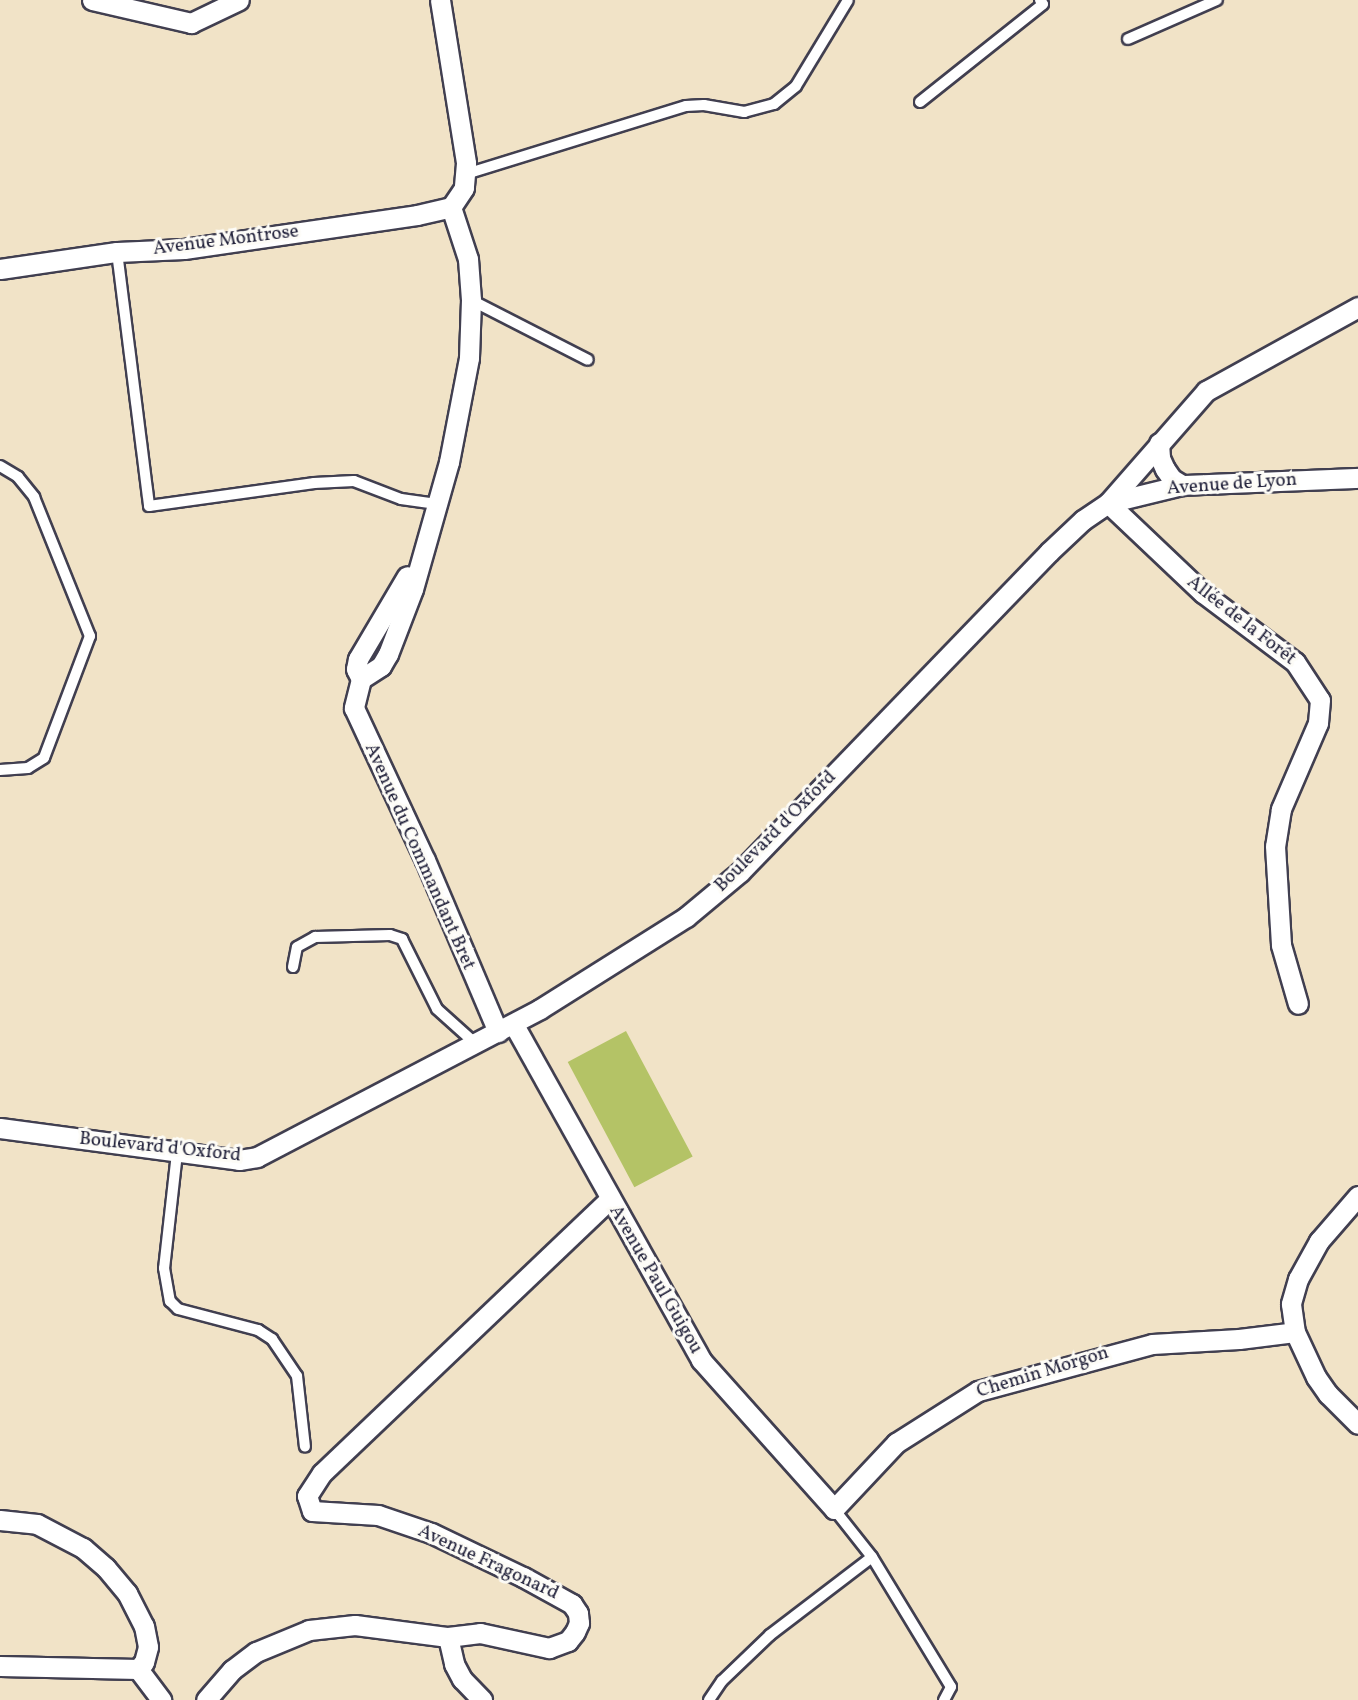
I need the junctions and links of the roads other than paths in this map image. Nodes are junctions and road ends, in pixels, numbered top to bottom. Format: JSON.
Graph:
{"nodes":[{"id":1,"x":92,"y":0,"type":"edge"},
{"id":2,"x":239,"y":0,"type":"edge"},
{"id":3,"x":440,"y":0,"type":"edge"},
{"id":4,"x":848,"y":0,"type":"edge"},
{"id":5,"x":1040,"y":0,"type":"edge"},
{"id":6,"x":1217,"y":0,"type":"edge"},
{"id":7,"x":1128,"y":38,"type":"dead end"},
{"id":8,"x":920,"y":102,"type":"dead end"},
{"id":9,"x":466,"y":174,"type":"junction"},
{"id":10,"x":451,"y":207,"type":"junction"},
{"id":11,"x":117,"y":252,"type":"junction"},
{"id":12,"x":0,"y":270,"type":"edge"},
{"id":13,"x":471,"y":300,"type":"junction"},
{"id":14,"x":1358,"y":307,"type":"edge"},
{"id":15,"x":588,"y":360,"type":"dead end"},
{"id":16,"x":1159,"y":443,"type":"junction"},
{"id":17,"x":0,"y":466,"type":"edge"},
{"id":18,"x":1358,"y":478,"type":"edge"},
{"id":19,"x":1182,"y":485,"type":"junction"},
{"id":20,"x":1108,"y":503,"type":"junction"},
{"id":21,"x":437,"y":504,"type":"junction"},
{"id":22,"x":0,"y":770,"type":"edge"},
{"id":23,"x":293,"y":967,"type":"dead end"},
{"id":24,"x":1298,"y":1004,"type":"dead end"},
{"id":25,"x":506,"y":1028,"type":"junction"},
{"id":26,"x":476,"y":1044,"type":"junction"},
{"id":27,"x":0,"y":1128,"type":"edge"},
{"id":28,"x":177,"y":1153,"type":"junction"},
{"id":29,"x":1358,"y":1196,"type":"edge"},
{"id":30,"x":609,"y":1200,"type":"junction"},
{"id":31,"x":1294,"y":1332,"type":"junction"},
{"id":32,"x":1358,"y":1424,"type":"edge"},
{"id":33,"x":305,"y":1447,"type":"dead end"},
{"id":34,"x":834,"y":1509,"type":"junction"},
{"id":35,"x":0,"y":1520,"type":"edge"},
{"id":36,"x":872,"y":1557,"type":"junction"},
{"id":37,"x":448,"y":1637,"type":"junction"},
{"id":38,"x":0,"y":1666,"type":"edge"},
{"id":39,"x":138,"y":1669,"type":"junction"},
{"id":40,"x":161,"y":1700,"type":"edge"},
{"id":41,"x":206,"y":1700,"type":"edge"},
{"id":42,"x":482,"y":1700,"type":"edge"},
{"id":43,"x":709,"y":1700,"type":"edge"},
{"id":44,"x":944,"y":1700,"type":"edge"}],
"edges":[{"from":1,"to":2,"type":"street"},
{"from":3,"to":9,"type":"street"},
{"from":4,"to":9,"type":"lane"},
{"from":5,"to":8,"type":"lane"},
{"from":6,"to":7,"type":"lane"},
{"from":9,"to":10,"type":"street"},
{"from":10,"to":11,"type":"street","name":"Avenue Montrose"},
{"from":10,"to":13,"type":"street","name":"Avenue du Commandant Bret"},
{"from":11,"to":12,"type":"street","name":"Avenue Montrose"},
{"from":11,"to":21,"type":"lane"},
{"from":13,"to":15,"type":"lane"},
{"from":13,"to":21,"type":"street","name":"Avenue du Commandant Bret"},
{"from":14,"to":16,"type":"street","name":"Boulevard d'Oxford"},
{"from":16,"to":19,"type":"street"},
{"from":16,"to":20,"type":"street","name":"Boulevard d'Oxford"},
{"from":17,"to":22,"type":"lane"},
{"from":18,"to":19,"type":"street","name":"Avenue de Lyon"},
{"from":19,"to":20,"type":"street","name":"Avenue de Lyon"},
{"from":20,"to":24,"type":"street","name":"Allée de la Forêt"},
{"from":20,"to":25,"type":"street","name":"Boulevard d'Oxford"},
{"from":21,"to":25,"type":"street","name":"Avenue du Commandant Bret"},
{"from":23,"to":26,"type":"lane"},
{"from":25,"to":26,"type":"street","name":"Boulevard d'Oxford"},
{"from":25,"to":30,"type":"street","name":"Avenue Paul Guigou"},
{"from":26,"to":28,"type":"street","name":"Boulevard d'Oxford"},
{"from":27,"to":28,"type":"street","name":"Boulevard d'Oxford"},
{"from":28,"to":33,"type":"lane"},
{"from":29,"to":31,"type":"street"},
{"from":30,"to":34,"type":"street","name":"Avenue Paul Guigou"},
{"from":30,"to":37,"type":"street","name":"Avenue Fragonard"},
{"from":31,"to":32,"type":"street"},
{"from":31,"to":34,"type":"street","name":"Chemin Morgon"},
{"from":34,"to":36,"type":"lane"},
{"from":35,"to":39,"type":"street"},
{"from":36,"to":43,"type":"lane"},
{"from":36,"to":44,"type":"lane"},
{"from":37,"to":41,"type":"street"},
{"from":37,"to":42,"type":"street"},
{"from":38,"to":39,"type":"street"},
{"from":39,"to":40,"type":"street"}]}
